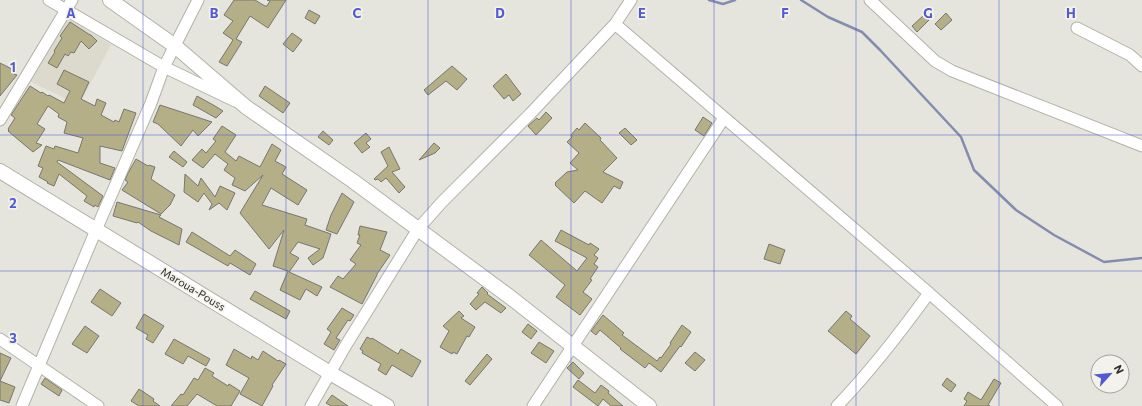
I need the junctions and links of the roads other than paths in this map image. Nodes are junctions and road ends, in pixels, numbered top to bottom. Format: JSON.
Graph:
{"nodes":[{"id":1,"x":49,"y":0,"type":"edge"},
{"id":2,"x":110,"y":0,"type":"edge"},
{"id":3,"x":198,"y":0,"type":"edge"},
{"id":4,"x":631,"y":0,"type":"edge"},
{"id":5,"x":870,"y":0,"type":"edge"},
{"id":6,"x":69,"y":5,"type":"edge"},
{"id":7,"x":615,"y":24,"type":"junction"},
{"id":8,"x":1077,"y":28,"type":"dead end"},
{"id":9,"x":175,"y":46,"type":"junction"},
{"id":10,"x":1142,"y":66,"type":"edge"},
{"id":11,"x":164,"y":67,"type":"junction"},
{"id":12,"x":246,"y":107,"type":"junction"},
{"id":13,"x":724,"y":118,"type":"junction"},
{"id":14,"x":0,"y":120,"type":"edge"},
{"id":15,"x":1142,"y":146,"type":"edge"},
{"id":16,"x":0,"y":171,"type":"edge"},
{"id":17,"x":96,"y":230,"type":"junction"},
{"id":18,"x":418,"y":230,"type":"junction"},
{"id":19,"x":928,"y":293,"type":"junction"},
{"id":20,"x":0,"y":339,"type":"edge"},
{"id":21,"x":573,"y":347,"type":"junction"},
{"id":22,"x":39,"y":365,"type":"junction"},
{"id":23,"x":330,"y":373,"type":"junction"},
{"id":24,"x":22,"y":406,"type":"edge"},
{"id":25,"x":98,"y":406,"type":"edge"},
{"id":26,"x":311,"y":406,"type":"edge"},
{"id":27,"x":386,"y":406,"type":"edge"},
{"id":28,"x":534,"y":406,"type":"edge"},
{"id":29,"x":649,"y":406,"type":"edge"},
{"id":30,"x":837,"y":406,"type":"edge"},
{"id":31,"x":1057,"y":406,"type":"edge"}],
"edges":[{"from":1,"to":6,"type":"street"},
{"from":2,"to":9,"type":"main road"},
{"from":3,"to":9,"type":"street"},
{"from":4,"to":7,"type":"street"},
{"from":5,"to":15,"type":"street"},
{"from":6,"to":11,"type":"street"},
{"from":6,"to":14,"type":"street"},
{"from":7,"to":13,"type":"street"},
{"from":7,"to":18,"type":"street"},
{"from":8,"to":10,"type":"street"},
{"from":9,"to":11,"type":"street"},
{"from":9,"to":12,"type":"main road"},
{"from":11,"to":12,"type":"street"},
{"from":11,"to":17,"type":"street"},
{"from":12,"to":18,"type":"main road"},
{"from":13,"to":19,"type":"street"},
{"from":13,"to":21,"type":"street"},
{"from":16,"to":17,"type":"main road","name":"Maroua-Pouss"},
{"from":17,"to":22,"type":"street"},
{"from":17,"to":23,"type":"main road","name":"Maroua-Pouss"},
{"from":18,"to":21,"type":"main road"},
{"from":18,"to":23,"type":"street"},
{"from":19,"to":30,"type":"street"},
{"from":19,"to":31,"type":"street"},
{"from":20,"to":22,"type":"street"},
{"from":21,"to":28,"type":"street"},
{"from":21,"to":29,"type":"main road"},
{"from":22,"to":24,"type":"street"},
{"from":22,"to":25,"type":"street"},
{"from":23,"to":26,"type":"street"},
{"from":23,"to":27,"type":"main road","name":"Maroua-Pouss"}]}
